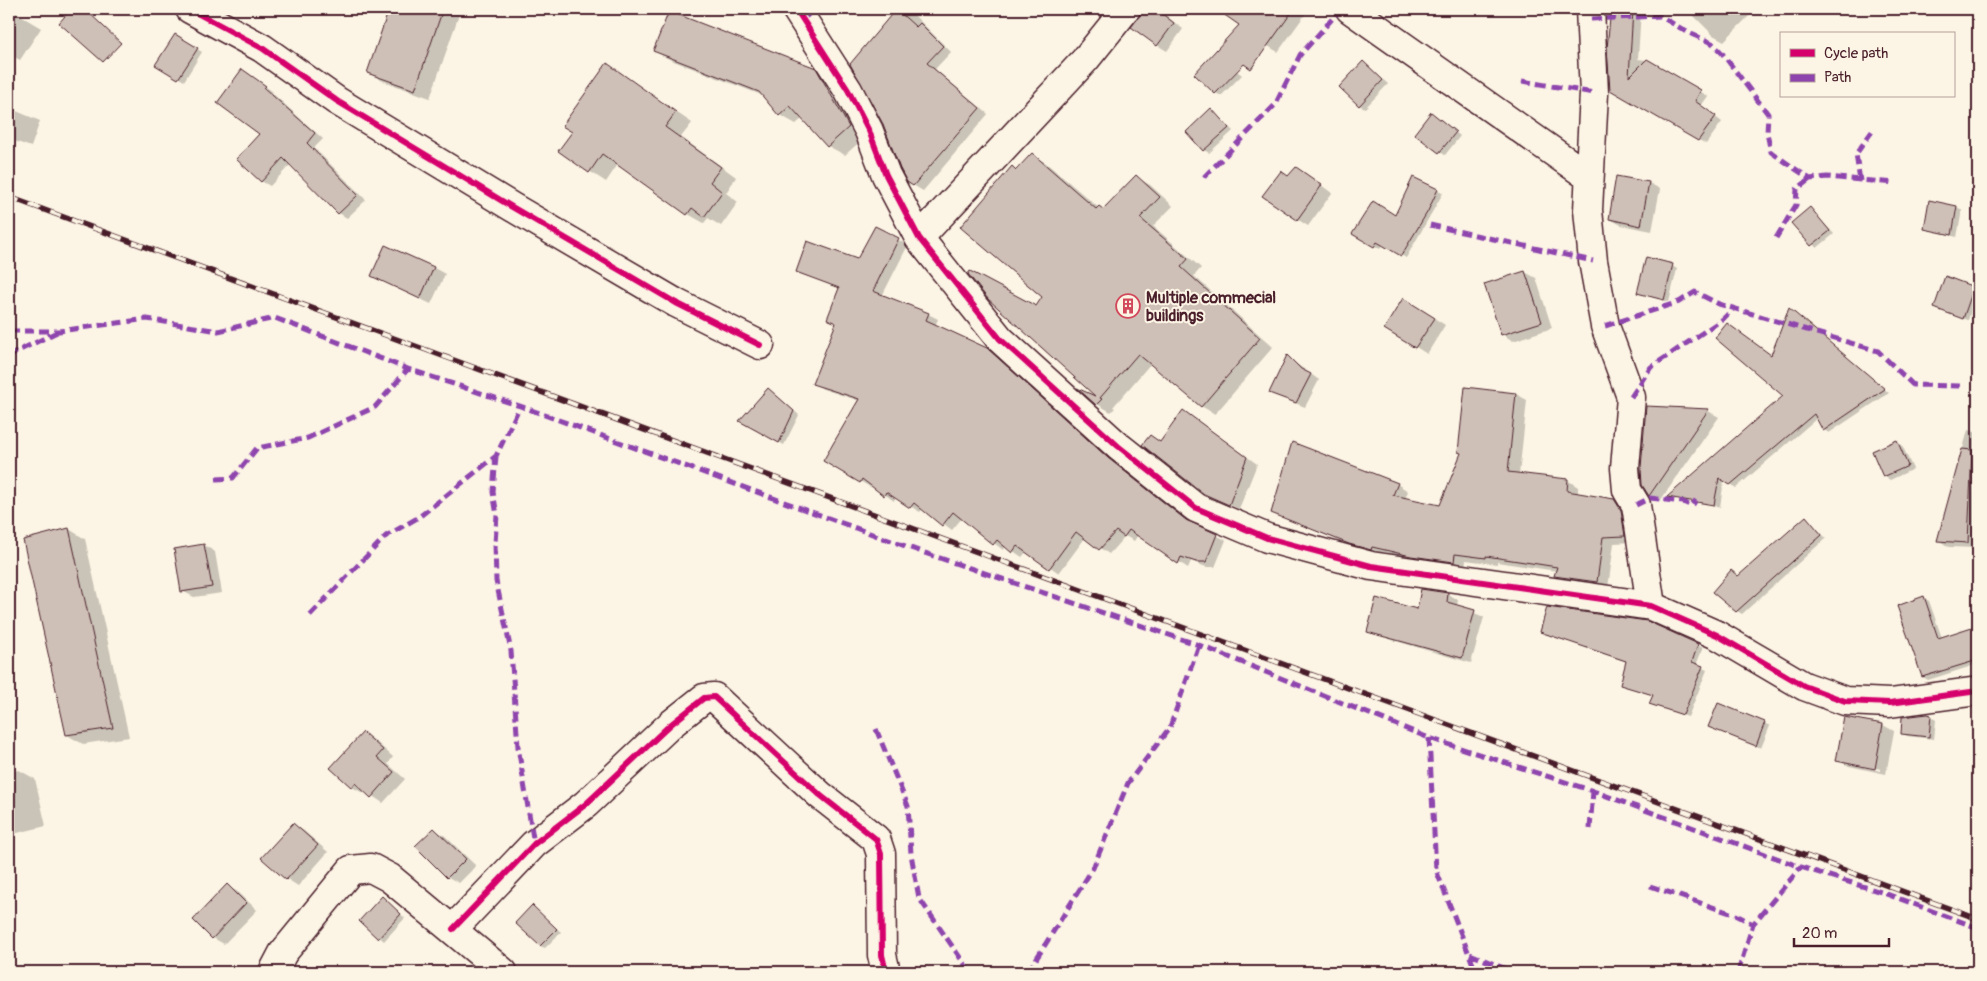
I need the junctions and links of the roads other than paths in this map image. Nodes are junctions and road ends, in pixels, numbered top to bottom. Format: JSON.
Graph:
{"nodes":[{"id":1,"x":190,"y":9,"type":"edge"},
{"id":2,"x":796,"y":9,"type":"edge"},
{"id":3,"x":1126,"y":9,"type":"edge"},
{"id":4,"x":1350,"y":9,"type":"edge"},
{"id":5,"x":1590,"y":9,"type":"edge"},
{"id":6,"x":1589,"y":177,"type":"junction"},
{"id":7,"x":919,"y":238,"type":"junction"},
{"id":8,"x":760,"y":345,"type":"dead end"},
{"id":9,"x":1651,"y":606,"type":"junction"},
{"id":10,"x":1978,"y":691,"type":"edge"},
{"id":11,"x":453,"y":929,"type":"junction"},
{"id":12,"x":273,"y":972,"type":"edge"},
{"id":13,"x":503,"y":972,"type":"edge"},
{"id":14,"x":886,"y":972,"type":"edge"}],
"edges":[{"from":1,"to":8,"type":"street"},
{"from":2,"to":7,"type":"street"},
{"from":3,"to":7,"type":"street"},
{"from":4,"to":6,"type":"street"},
{"from":5,"to":6,"type":"street"},
{"from":6,"to":9,"type":"street"},
{"from":7,"to":9,"type":"street"},
{"from":9,"to":10,"type":"street"},
{"from":11,"to":12,"type":"street"},
{"from":11,"to":13,"type":"street"},
{"from":11,"to":14,"type":"street"}]}
